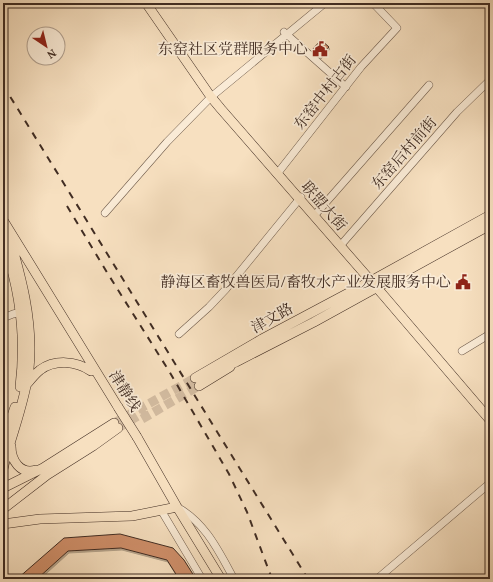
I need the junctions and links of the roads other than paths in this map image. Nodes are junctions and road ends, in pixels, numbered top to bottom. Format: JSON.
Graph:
{"nodes":[{"id":1,"x":146,"y":3,"type":"edge"},
{"id":2,"x":152,"y":3,"type":"edge"},
{"id":3,"x":320,"y":3,"type":"edge"},
{"id":4,"x":325,"y":3,"type":"edge"},
{"id":5,"x":373,"y":3,"type":"edge"},
{"id":6,"x":286,"y":33,"type":"junction"},
{"id":7,"x":490,"y":80,"type":"edge"},
{"id":8,"x":429,"y":85,"type":"dead end"},
{"id":9,"x":346,"y":87,"type":"junction"},
{"id":10,"x":213,"y":95,"type":"junction"},
{"id":11,"x":278,"y":173,"type":"junction"},
{"id":12,"x":300,"y":198,"type":"junction"},
{"id":13,"x":105,"y":213,"type":"dead end"},
{"id":14,"x":315,"y":215,"type":"junction"},
{"id":15,"x":490,"y":215,"type":"edge"},
{"id":16,"x":5,"y":224,"type":"edge"},
{"id":17,"x":490,"y":225,"type":"edge"},
{"id":18,"x":3,"y":238,"type":"edge"},
{"id":19,"x":3,"y":242,"type":"edge"},
{"id":20,"x":341,"y":245,"type":"junction"},
{"id":21,"x":14,"y":254,"type":"junction"},
{"id":22,"x":376,"y":283,"type":"junction"},
{"id":23,"x":23,"y":311,"type":"junction"},
{"id":24,"x":3,"y":318,"type":"edge"},
{"id":25,"x":179,"y":334,"type":"dead end"},
{"id":26,"x":490,"y":334,"type":"edge"},
{"id":27,"x":462,"y":351,"type":"dead end"},
{"id":28,"x":91,"y":371,"type":"junction"},
{"id":29,"x":26,"y":385,"type":"junction"},
{"id":30,"x":18,"y":395,"type":"junction"},
{"id":31,"x":116,"y":408,"type":"junction"},
{"id":32,"x":490,"y":416,"type":"edge"},
{"id":33,"x":490,"y":420,"type":"edge"},
{"id":34,"x":7,"y":441,"type":"edge"},
{"id":35,"x":43,"y":468,"type":"junction"},
{"id":36,"x":3,"y":469,"type":"edge"},
{"id":37,"x":490,"y":483,"type":"edge"},
{"id":38,"x":3,"y":488,"type":"edge"},
{"id":39,"x":175,"y":508,"type":"junction"},
{"id":40,"x":3,"y":509,"type":"edge"},
{"id":41,"x":161,"y":510,"type":"junction"},
{"id":42,"x":3,"y":524,"type":"edge"},
{"id":43,"x":202,"y":579,"type":"edge"},
{"id":44,"x":214,"y":579,"type":"edge"},
{"id":45,"x":221,"y":579,"type":"edge"},
{"id":46,"x":234,"y":579,"type":"edge"},
{"id":47,"x":377,"y":579,"type":"edge"}],
"edges":[{"from":1,"to":10,"type":"main road"},
{"from":2,"to":10,"type":"main road"},
{"from":3,"to":6,"type":"street"},
{"from":4,"to":6,"type":"street"},
{"from":5,"to":9,"type":"street","name":"东窑中村古街"},
{"from":6,"to":9,"type":"street"},
{"from":6,"to":10,"type":"street"},
{"from":7,"to":20,"type":"street","name":"东窑后村前街"},
{"from":8,"to":14,"type":"street"},
{"from":9,"to":11,"type":"street","name":"东窑中村古街"},
{"from":10,"to":11,"type":"main road","name":"联盟大街"},
{"from":10,"to":13,"type":"street"},
{"from":11,"to":12,"type":"main road","name":"联盟大街"},
{"from":12,"to":14,"type":"main road","name":"联盟大街"},
{"from":12,"to":25,"type":"street"},
{"from":14,"to":20,"type":"main road","name":"联盟大街"},
{"from":15,"to":22,"type":"main road","name":"津文路"},
{"from":16,"to":21,"type":"main road"},
{"from":16,"to":31,"type":"main road","name":"津静线"},
{"from":17,"to":22,"type":"main road","name":"津文路"},
{"from":18,"to":21,"type":"main road","name":"津静线"},
{"from":19,"to":23,"type":"main road"},
{"from":20,"to":22,"type":"main road","name":"联盟大街"},
{"from":21,"to":23,"type":"main road"},
{"from":21,"to":28,"type":"main road","name":"津静线"},
{"from":22,"to":22,"type":"main road","name":"津文路"},
{"from":22,"to":32,"type":"main road"},
{"from":22,"to":33,"type":"main road","name":"联盟大街"},
{"from":23,"to":24,"type":"street"},
{"from":23,"to":29,"type":"main road"},
{"from":23,"to":30,"type":"main road"},
{"from":26,"to":27,"type":"street"},
{"from":28,"to":29,"type":"main road"},
{"from":28,"to":31,"type":"main road","name":"津静线"},
{"from":29,"to":30,"type":"main road"},
{"from":29,"to":34,"type":"main road"},
{"from":30,"to":34,"type":"main road"},
{"from":31,"to":39,"type":"main road","name":"津静线"},
{"from":34,"to":35,"type":"main road"},
{"from":34,"to":36,"type":"main road"},
{"from":35,"to":38,"type":"main road"},
{"from":35,"to":40,"type":"main road"},
{"from":37,"to":47,"type":"street"},
{"from":39,"to":41,"type":"main road"},
{"from":39,"to":44,"type":"main road","name":"津静线"},
{"from":39,"to":45,"type":"main road","name":"津静线"},
{"from":39,"to":46,"type":"street"},
{"from":41,"to":42,"type":"main road"},
{"from":41,"to":43,"type":"street"}]}
